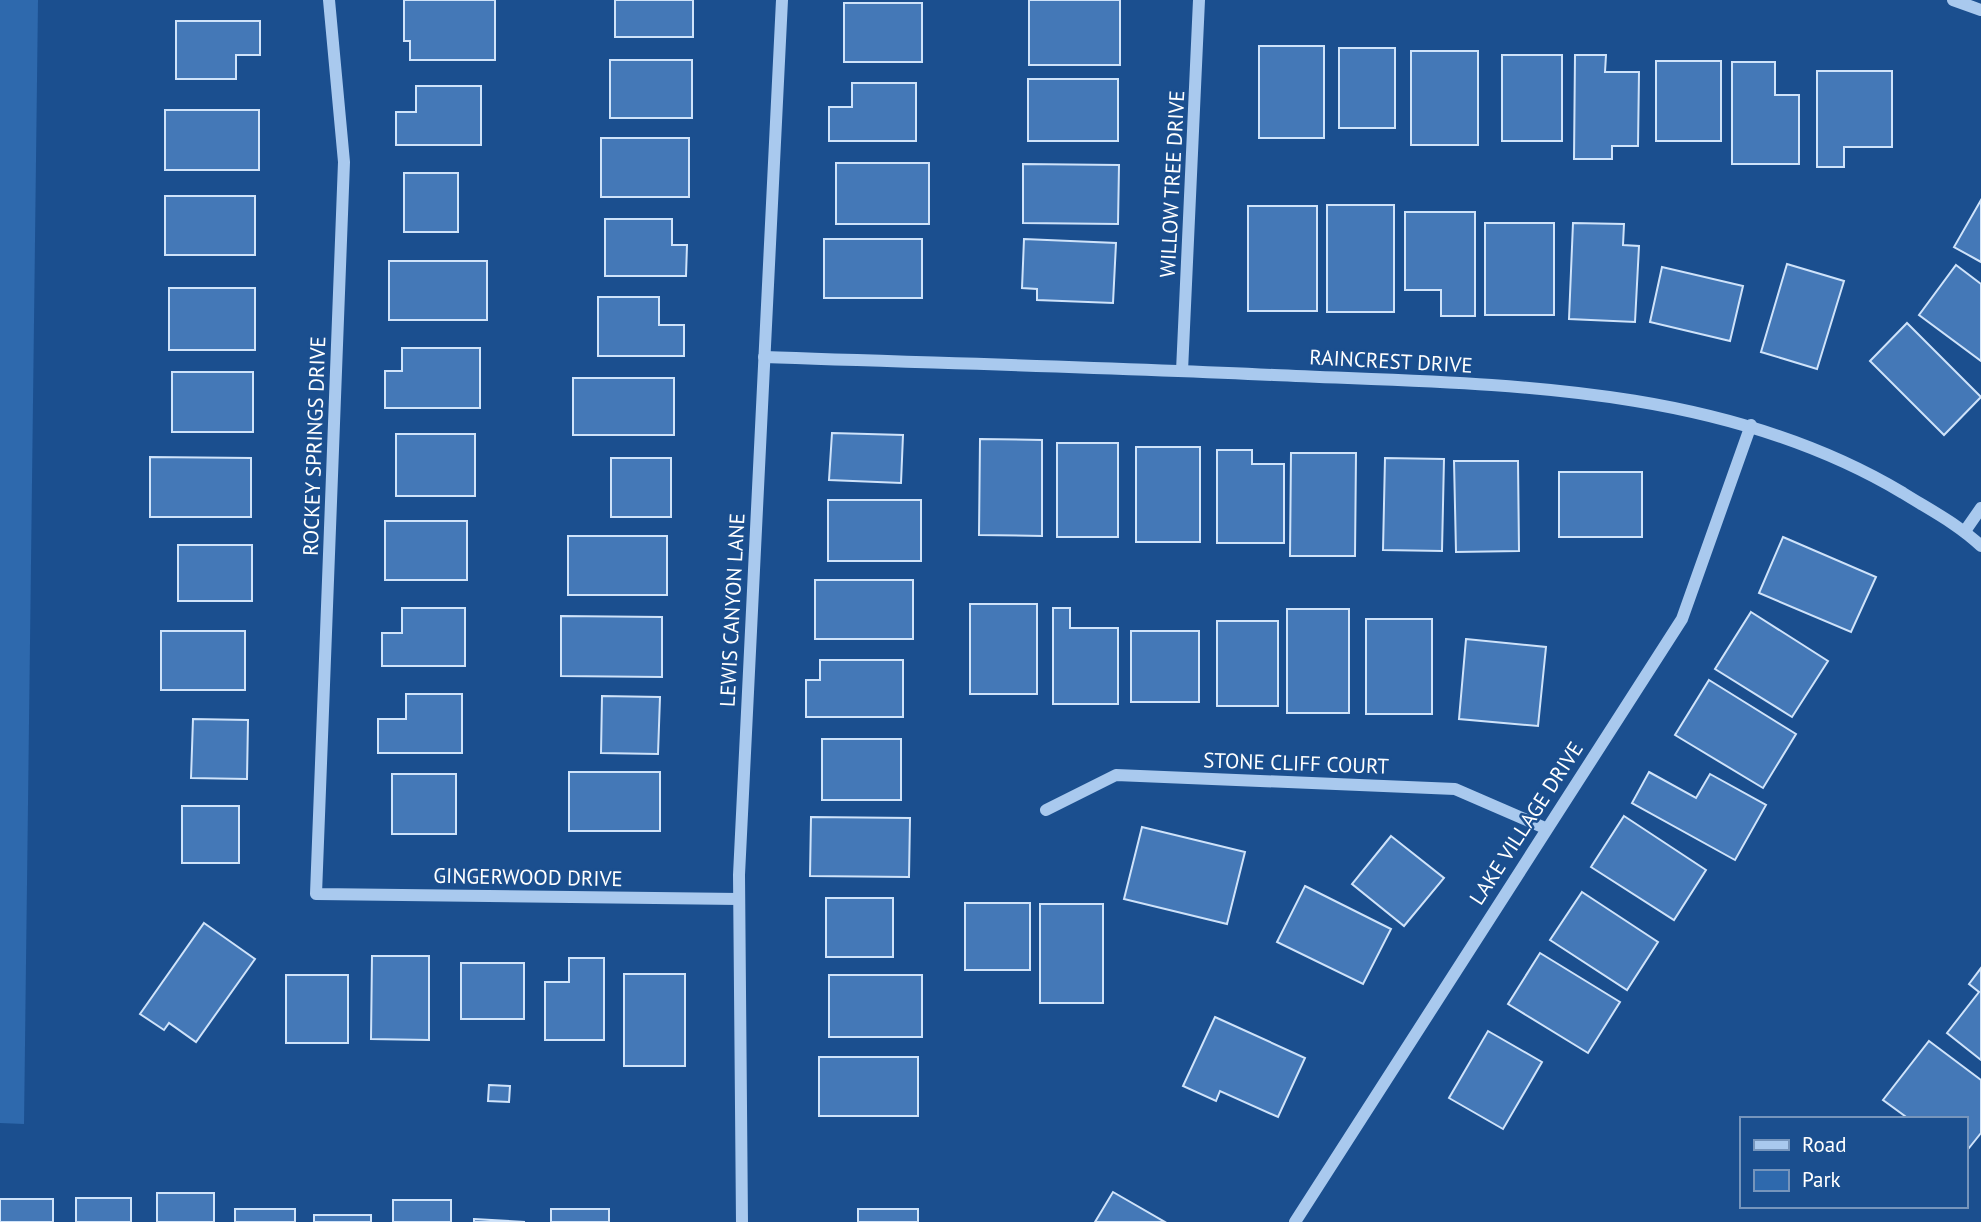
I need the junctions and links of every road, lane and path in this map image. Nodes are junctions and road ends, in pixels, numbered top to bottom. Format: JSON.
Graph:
{"nodes":[{"id":1,"x":329,"y":0,"type":"edge"},
{"id":2,"x":782,"y":0,"type":"edge"},
{"id":3,"x":1199,"y":0,"type":"edge"},
{"id":4,"x":1953,"y":0,"type":"edge"},
{"id":5,"x":1981,"y":10,"type":"edge"},
{"id":6,"x":764,"y":357,"type":"junction"},
{"id":7,"x":1182,"y":371,"type":"junction"},
{"id":8,"x":1751,"y":425,"type":"junction"},
{"id":9,"x":1981,"y":508,"type":"edge"},
{"id":10,"x":1965,"y":531,"type":"junction"},
{"id":11,"x":1981,"y":546,"type":"edge"},
{"id":12,"x":1045,"y":810,"type":"dead end"},
{"id":13,"x":1545,"y":828,"type":"junction"},
{"id":14,"x":316,"y":894,"type":"joint"},
{"id":15,"x":739,"y":899,"type":"junction"},
{"id":16,"x":742,"y":1222,"type":"edge"},
{"id":17,"x":1295,"y":1222,"type":"edge"}],
"edges":[{"from":1,"to":14,"type":"street","name":"ROCKEY SPRINGS DRIVE"},
{"from":2,"to":6,"type":"street","name":"LEWIS CANYON LANE"},
{"from":3,"to":7,"type":"street","name":"WILLOW TREE DRIVE"},
{"from":4,"to":5,"type":"street"},
{"from":6,"to":7,"type":"street","name":"RAINCREST DRIVE"},
{"from":6,"to":15,"type":"street","name":"LEWIS CANYON LANE"},
{"from":7,"to":8,"type":"street","name":"RAINCREST DRIVE"},
{"from":8,"to":10,"type":"street","name":"RAINCREST DRIVE"},
{"from":8,"to":13,"type":"street","name":"LAKE VILLAGE DRIVE"},
{"from":9,"to":10,"type":"street"},
{"from":10,"to":11,"type":"street","name":"RAINCREST DRIVE"},
{"from":12,"to":13,"type":"street","name":"STONE CLIFF COURT"},
{"from":13,"to":17,"type":"street","name":"LAKE VILLAGE DRIVE"},
{"from":14,"to":15,"type":"street","name":"GINGERWOOD DRIVE"},
{"from":15,"to":16,"type":"street","name":"LEWIS CANYON LANE"}]}
